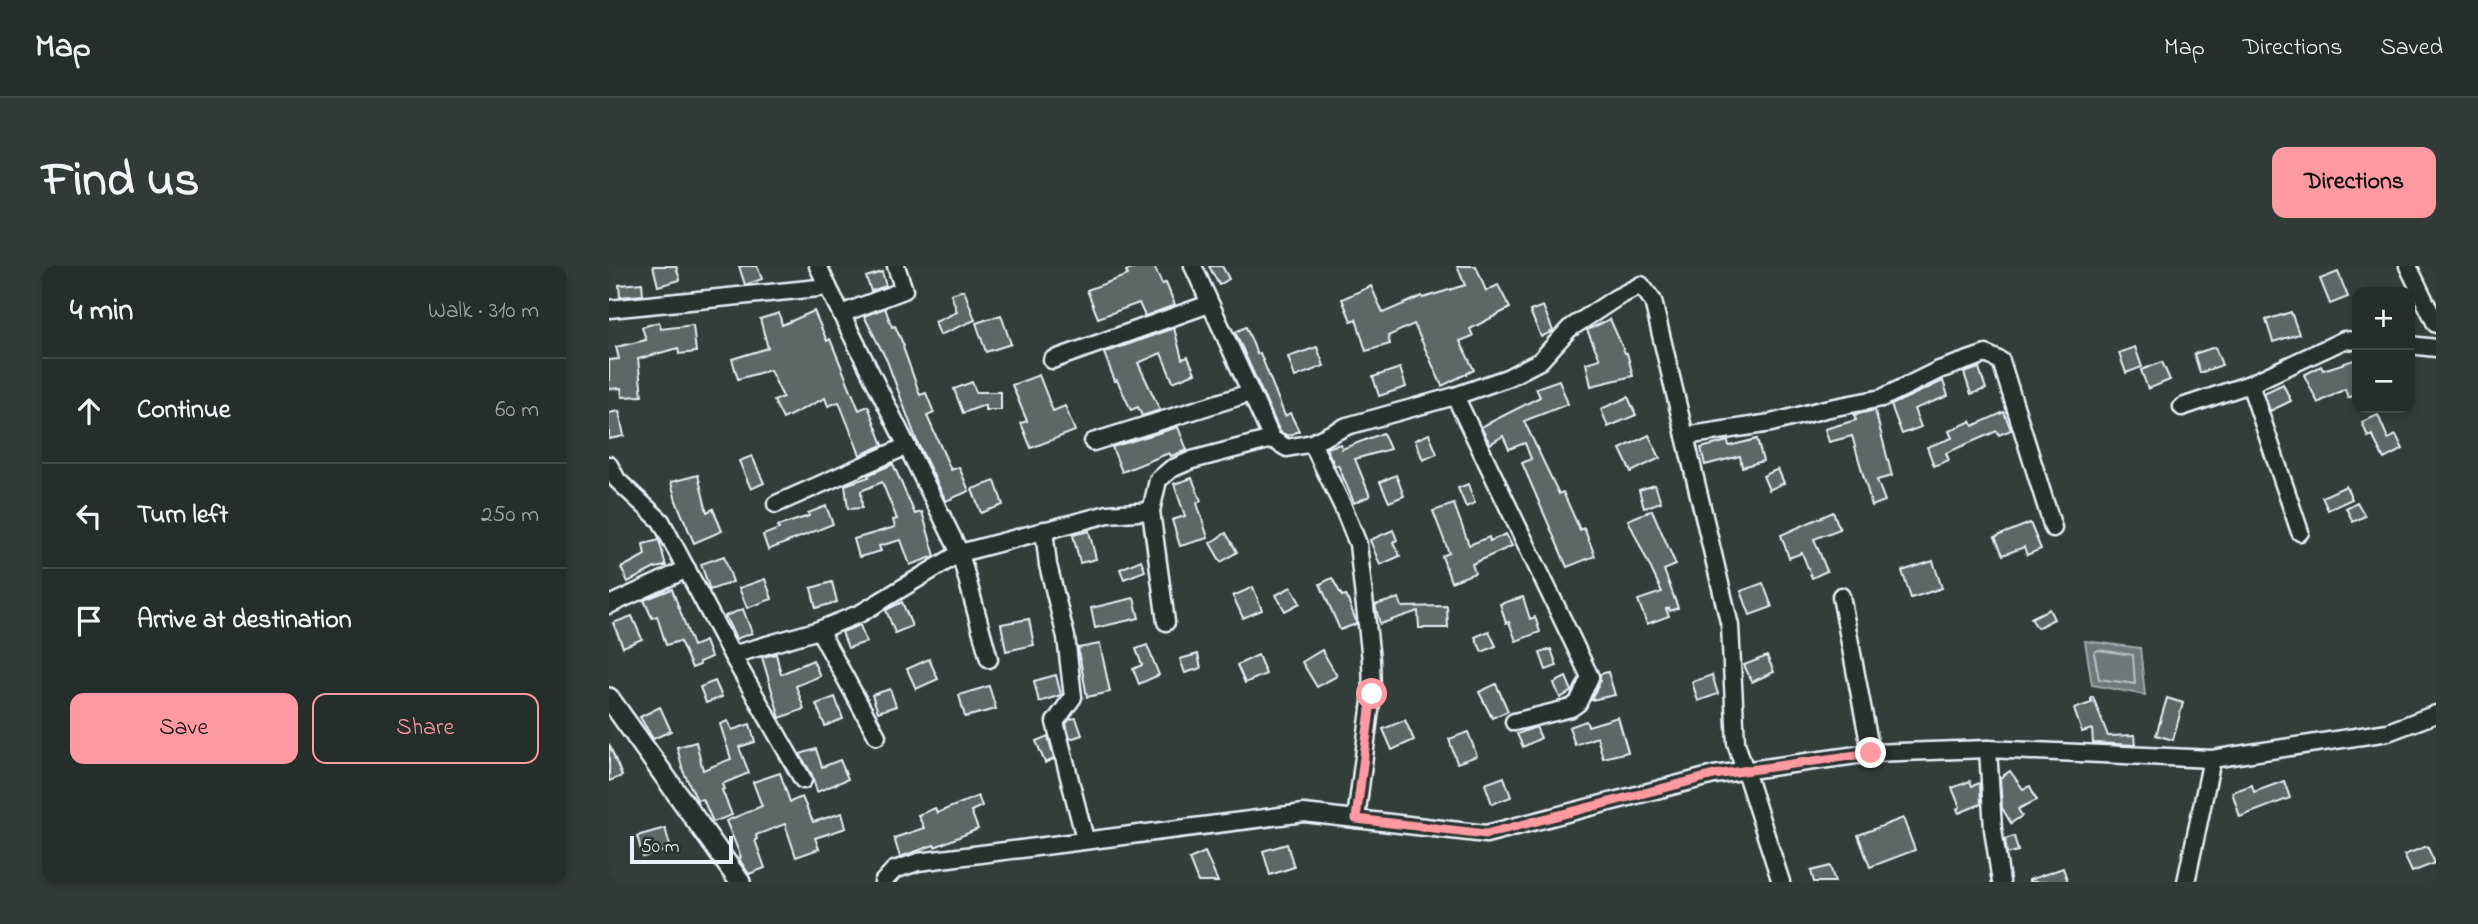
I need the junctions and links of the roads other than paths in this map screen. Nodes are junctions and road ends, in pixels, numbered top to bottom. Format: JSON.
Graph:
{"nodes":[{"id":1,"x":818,"y":266,"type":"edge"},
{"id":2,"x":896,"y":266,"type":"edge"},
{"id":3,"x":1193,"y":266,"type":"edge"},
{"id":4,"x":2408,"y":266,"type":"edge"},
{"id":5,"x":828,"y":287,"type":"junction"},
{"id":6,"x":1209,"y":304,"type":"junction"},
{"id":7,"x":609,"y":309,"type":"edge"},
{"id":8,"x":841,"y":314,"type":"junction"},
{"id":9,"x":2436,"y":324,"type":"edge"},
{"id":10,"x":2352,"y":341,"type":"edge"},
{"id":11,"x":2415,"y":346,"type":"edge"},
{"id":12,"x":2436,"y":348,"type":"edge"},
{"id":13,"x":1052,"y":360,"type":"dead end"},
{"id":14,"x":2250,"y":384,"type":"junction"},
{"id":15,"x":1250,"y":393,"type":"junction"},
{"id":16,"x":1455,"y":396,"type":"junction"},
{"id":17,"x":2182,"y":407,"type":"dead end"},
{"id":18,"x":1685,"y":436,"type":"junction"},
{"id":19,"x":1272,"y":439,"type":"junction"},
{"id":20,"x":1093,"y":442,"type":"dead end"},
{"id":21,"x":1312,"y":443,"type":"junction"},
{"id":22,"x":907,"y":446,"type":"junction"},
{"id":23,"x":609,"y":466,"type":"edge"},
{"id":24,"x":776,"y":505,"type":"dead end"},
{"id":25,"x":1151,"y":510,"type":"junction"},
{"id":26,"x":2053,"y":528,"type":"dead end"},
{"id":27,"x":1044,"y":530,"type":"junction"},
{"id":28,"x":2300,"y":532,"type":"dead end"},
{"id":29,"x":960,"y":553,"type":"junction"},
{"id":30,"x":687,"y":569,"type":"junction"},
{"id":31,"x":1841,"y":596,"type":"dead end"},
{"id":32,"x":609,"y":605,"type":"edge"},
{"id":33,"x":1166,"y":622,"type":"dead end"},
{"id":34,"x":819,"y":630,"type":"junction"},
{"id":35,"x":732,"y":654,"type":"junction"},
{"id":36,"x":989,"y":659,"type":"dead end"},
{"id":37,"x":609,"y":698,"type":"edge"},
{"id":38,"x":2436,"y":714,"type":"edge"},
{"id":39,"x":1514,"y":722,"type":"dead end"},
{"id":40,"x":877,"y":736,"type":"dead end"},
{"id":41,"x":1988,"y":749,"type":"junction"},
{"id":42,"x":1871,"y":753,"type":"junction"},
{"id":43,"x":2212,"y":759,"type":"junction"},
{"id":44,"x":1745,"y":771,"type":"junction"},
{"id":45,"x":803,"y":780,"type":"dead end"},
{"id":46,"x":1356,"y":819,"type":"junction"},
{"id":47,"x":1085,"y":839,"type":"junction"},
{"id":48,"x":740,"y":882,"type":"edge"},
{"id":49,"x":883,"y":882,"type":"edge"},
{"id":50,"x":1781,"y":882,"type":"edge"},
{"id":51,"x":2001,"y":882,"type":"edge"},
{"id":52,"x":2186,"y":882,"type":"edge"}],
"edges":[{"from":1,"to":5,"type":"street"},
{"from":2,"to":8,"type":"street"},
{"from":3,"to":6,"type":"street"},
{"from":4,"to":9,"type":"street"},
{"from":5,"to":7,"type":"street"},
{"from":5,"to":8,"type":"street"},
{"from":6,"to":13,"type":"street"},
{"from":6,"to":15,"type":"street"},
{"from":8,"to":22,"type":"street"},
{"from":10,"to":14,"type":"street"},
{"from":11,"to":12,"type":"street"},
{"from":14,"to":17,"type":"street"},
{"from":14,"to":28,"type":"street"},
{"from":15,"to":19,"type":"street"},
{"from":15,"to":20,"type":"street"},
{"from":16,"to":18,"type":"street"},
{"from":16,"to":21,"type":"street"},
{"from":16,"to":39,"type":"street"},
{"from":18,"to":26,"type":"street"},
{"from":18,"to":44,"type":"street"},
{"from":19,"to":21,"type":"street"},
{"from":19,"to":25,"type":"street"},
{"from":21,"to":46,"type":"street"},
{"from":22,"to":24,"type":"street"},
{"from":22,"to":29,"type":"street"},
{"from":23,"to":30,"type":"street"},
{"from":25,"to":27,"type":"street"},
{"from":25,"to":33,"type":"street"},
{"from":27,"to":29,"type":"street"},
{"from":27,"to":47,"type":"street"},
{"from":29,"to":34,"type":"street"},
{"from":29,"to":36,"type":"street"},
{"from":30,"to":32,"type":"street"},
{"from":30,"to":35,"type":"street"},
{"from":31,"to":42,"type":"street"},
{"from":34,"to":35,"type":"street"},
{"from":34,"to":40,"type":"street"},
{"from":35,"to":45,"type":"street"},
{"from":37,"to":48,"type":"main road"},
{"from":38,"to":43,"type":"street"},
{"from":41,"to":42,"type":"street"},
{"from":41,"to":43,"type":"street"},
{"from":41,"to":51,"type":"street"},
{"from":42,"to":44,"type":"street"},
{"from":43,"to":52,"type":"street"},
{"from":44,"to":46,"type":"street"},
{"from":44,"to":50,"type":"street"},
{"from":46,"to":47,"type":"street"},
{"from":47,"to":49,"type":"street"}]}
